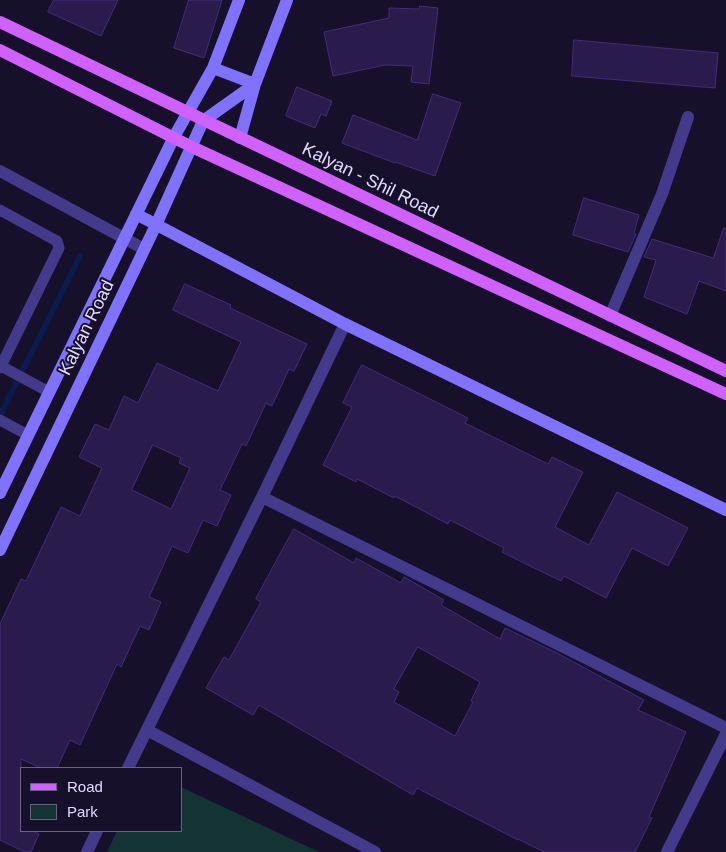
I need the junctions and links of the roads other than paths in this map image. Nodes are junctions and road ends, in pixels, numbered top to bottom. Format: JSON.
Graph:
{"nodes":[{"id":1,"x":239,"y":0,"type":"edge"},
{"id":2,"x":287,"y":0,"type":"edge"},
{"id":3,"x":0,"y":22,"type":"edge"},
{"id":4,"x":0,"y":50,"type":"edge"},
{"id":5,"x":212,"y":68,"type":"junction"},
{"id":6,"x":255,"y":84,"type":"junction"},
{"id":7,"x":186,"y":112,"type":"junction"},
{"id":8,"x":688,"y":117,"type":"dead end"},
{"id":9,"x":203,"y":121,"type":"junction"},
{"id":10,"x":174,"y":137,"type":"junction"},
{"id":11,"x":240,"y":138,"type":"junction"},
{"id":12,"x":192,"y":147,"type":"junction"},
{"id":13,"x":0,"y":171,"type":"edge"},
{"id":14,"x":0,"y":210,"type":"edge"},
{"id":15,"x":136,"y":214,"type":"junction"},
{"id":16,"x":156,"y":225,"type":"junction"},
{"id":17,"x":124,"y":238,"type":"junction"},
{"id":18,"x":144,"y":249,"type":"junction"},
{"id":19,"x":610,"y":316,"type":"junction"},
{"id":20,"x":345,"y":324,"type":"junction"},
{"id":21,"x":0,"y":367,"type":"edge"},
{"id":22,"x":726,"y":371,"type":"edge"},
{"id":23,"x":49,"y":392,"type":"junction"},
{"id":24,"x":726,"y":394,"type":"edge"},
{"id":25,"x":2,"y":421,"type":"edge"},
{"id":26,"x":28,"y":435,"type":"junction"},
{"id":27,"x":0,"y":493,"type":"edge"},
{"id":28,"x":262,"y":497,"type":"junction"},
{"id":29,"x":726,"y":510,"type":"edge"},
{"id":30,"x":0,"y":550,"type":"edge"},
{"id":31,"x":726,"y":728,"type":"edge"},
{"id":32,"x":147,"y":730,"type":"junction"},
{"id":33,"x":726,"y":734,"type":"edge"},
{"id":34,"x":128,"y":767,"type":"edge"},
{"id":35,"x":97,"y":832,"type":"edge"},
{"id":36,"x":87,"y":852,"type":"edge"},
{"id":37,"x":375,"y":852,"type":"edge"},
{"id":38,"x":667,"y":852,"type":"edge"}],
"edges":[{"from":1,"to":5,"type":"street","name":"Kalyan Road"},
{"from":2,"to":6,"type":"street"},
{"from":3,"to":7,"type":"main road","name":"Kalyan - Shil Road"},
{"from":4,"to":10,"type":"main road"},
{"from":5,"to":6,"type":"street"},
{"from":5,"to":7,"type":"street","name":"Kalyan Road"},
{"from":6,"to":9,"type":"street"},
{"from":6,"to":11,"type":"street"},
{"from":7,"to":9,"type":"main road","name":"Kalyan - Shil Road"},
{"from":7,"to":10,"type":"street","name":"Kalyan Road"},
{"from":8,"to":19,"type":"street"},
{"from":9,"to":11,"type":"main road","name":"Kalyan - Shil Road"},
{"from":9,"to":12,"type":"street","name":"Kalyan Road"},
{"from":10,"to":12,"type":"main road"},
{"from":10,"to":15,"type":"street","name":"Kalyan Road"},
{"from":11,"to":19,"type":"main road","name":"Kalyan - Shil Road"},
{"from":12,"to":16,"type":"street","name":"Kalyan Road"},
{"from":12,"to":24,"type":"main road"},
{"from":13,"to":17,"type":"street"},
{"from":14,"to":21,"type":"lane"},
{"from":15,"to":16,"type":"street"},
{"from":15,"to":17,"type":"street","name":"Kalyan Road"},
{"from":16,"to":18,"type":"street","name":"Kalyan Road"},
{"from":16,"to":20,"type":"street"},
{"from":17,"to":18,"type":"street"},
{"from":17,"to":23,"type":"street","name":"Kalyan Road"},
{"from":18,"to":30,"type":"street","name":"Kalyan Road"},
{"from":19,"to":22,"type":"main road","name":"Kalyan - Shil Road"},
{"from":20,"to":28,"type":"street"},
{"from":20,"to":29,"type":"street"},
{"from":21,"to":23,"type":"lane"},
{"from":23,"to":26,"type":"street","name":"Kalyan Road"},
{"from":25,"to":26,"type":"lane"},
{"from":26,"to":27,"type":"street","name":"Kalyan Road"},
{"from":28,"to":31,"type":"street"},
{"from":28,"to":32,"type":"street"},
{"from":32,"to":34,"type":"street"},
{"from":32,"to":37,"type":"street"},
{"from":33,"to":38,"type":"street"},
{"from":35,"to":36,"type":"street"}]}
